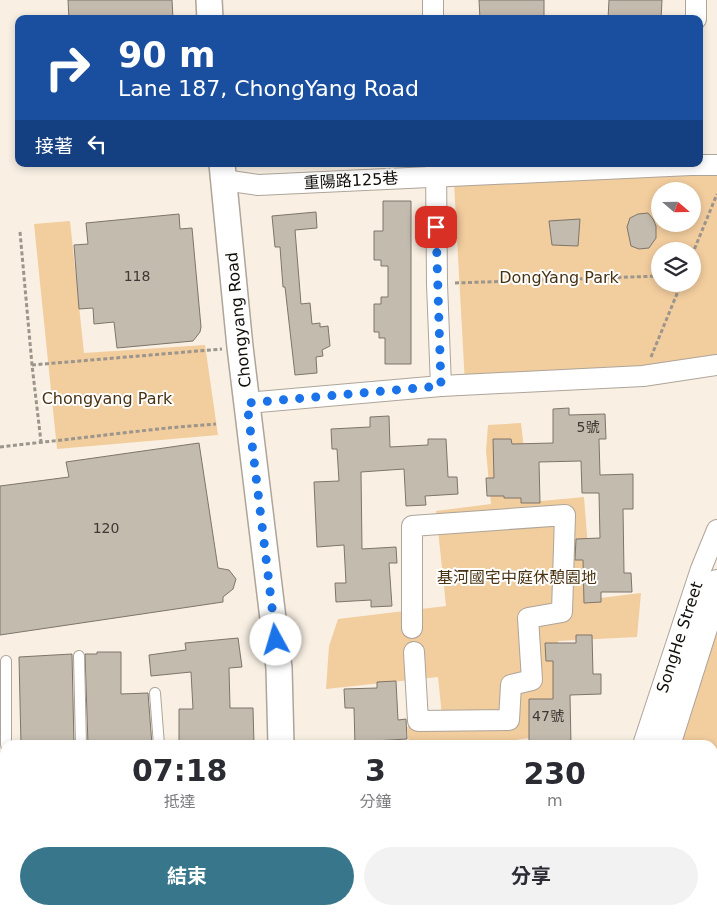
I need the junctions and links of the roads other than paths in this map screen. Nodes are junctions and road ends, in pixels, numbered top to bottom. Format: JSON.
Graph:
{"nodes":[{"id":1,"x":209,"y":0,"type":"edge"},
{"id":2,"x":433,"y":0,"type":"edge"},
{"id":3,"x":696,"y":0,"type":"edge"},
{"id":4,"x":210,"y":15,"type":"edge"},
{"id":5,"x":433,"y":15,"type":"edge"},
{"id":6,"x":696,"y":15,"type":"edge"},
{"id":7,"x":703,"y":164,"type":"edge"},
{"id":8,"x":717,"y":165,"type":"edge"},
{"id":9,"x":563,"y":167,"type":"edge"},
{"id":10,"x":436,"y":170,"type":"edge"},
{"id":11,"x":223,"y":172,"type":"edge"},
{"id":12,"x":717,"y":365,"type":"edge"},
{"id":13,"x":441,"y":386,"type":"junction"},
{"id":14,"x":247,"y":403,"type":"junction"},
{"id":15,"x":717,"y":530,"type":"edge"},
{"id":16,"x":717,"y":586,"type":"edge"},
{"id":17,"x":413,"y":640,"type":"joint"},
{"id":18,"x":79,"y":656,"type":"dead end"},
{"id":19,"x":6,"y":660,"type":"dead end"},
{"id":20,"x":155,"y":693,"type":"dead end"},
{"id":21,"x":6,"y":740,"type":"edge"},
{"id":22,"x":81,"y":740,"type":"edge"},
{"id":23,"x":159,"y":740,"type":"edge"},
{"id":24,"x":281,"y":740,"type":"edge"},
{"id":25,"x":645,"y":740,"type":"edge"},
{"id":26,"x":668,"y":740,"type":"edge"}],
"edges":[{"from":1,"to":4,"type":"street"},
{"from":2,"to":5,"type":"street"},
{"from":3,"to":6,"type":"street"},
{"from":7,"to":8,"type":"street","name":"重陽路125巷"},
{"from":9,"to":10,"type":"street","name":"重陽路125巷"},
{"from":10,"to":11,"type":"street","name":"重陽路125巷"},
{"from":10,"to":13,"type":"street"},
{"from":11,"to":14,"type":"street","name":"Chongyang Road"},
{"from":12,"to":13,"type":"street"},
{"from":13,"to":14,"type":"street"},
{"from":14,"to":24,"type":"street","name":"Chongyang Road"},
{"from":15,"to":25,"type":"street","name":"SongHe Street"},
{"from":16,"to":26,"type":"highway"},
{"from":17,"to":17,"type":"street"},
{"from":18,"to":22,"type":"lane"},
{"from":19,"to":21,"type":"lane"},
{"from":20,"to":23,"type":"lane"}]}
